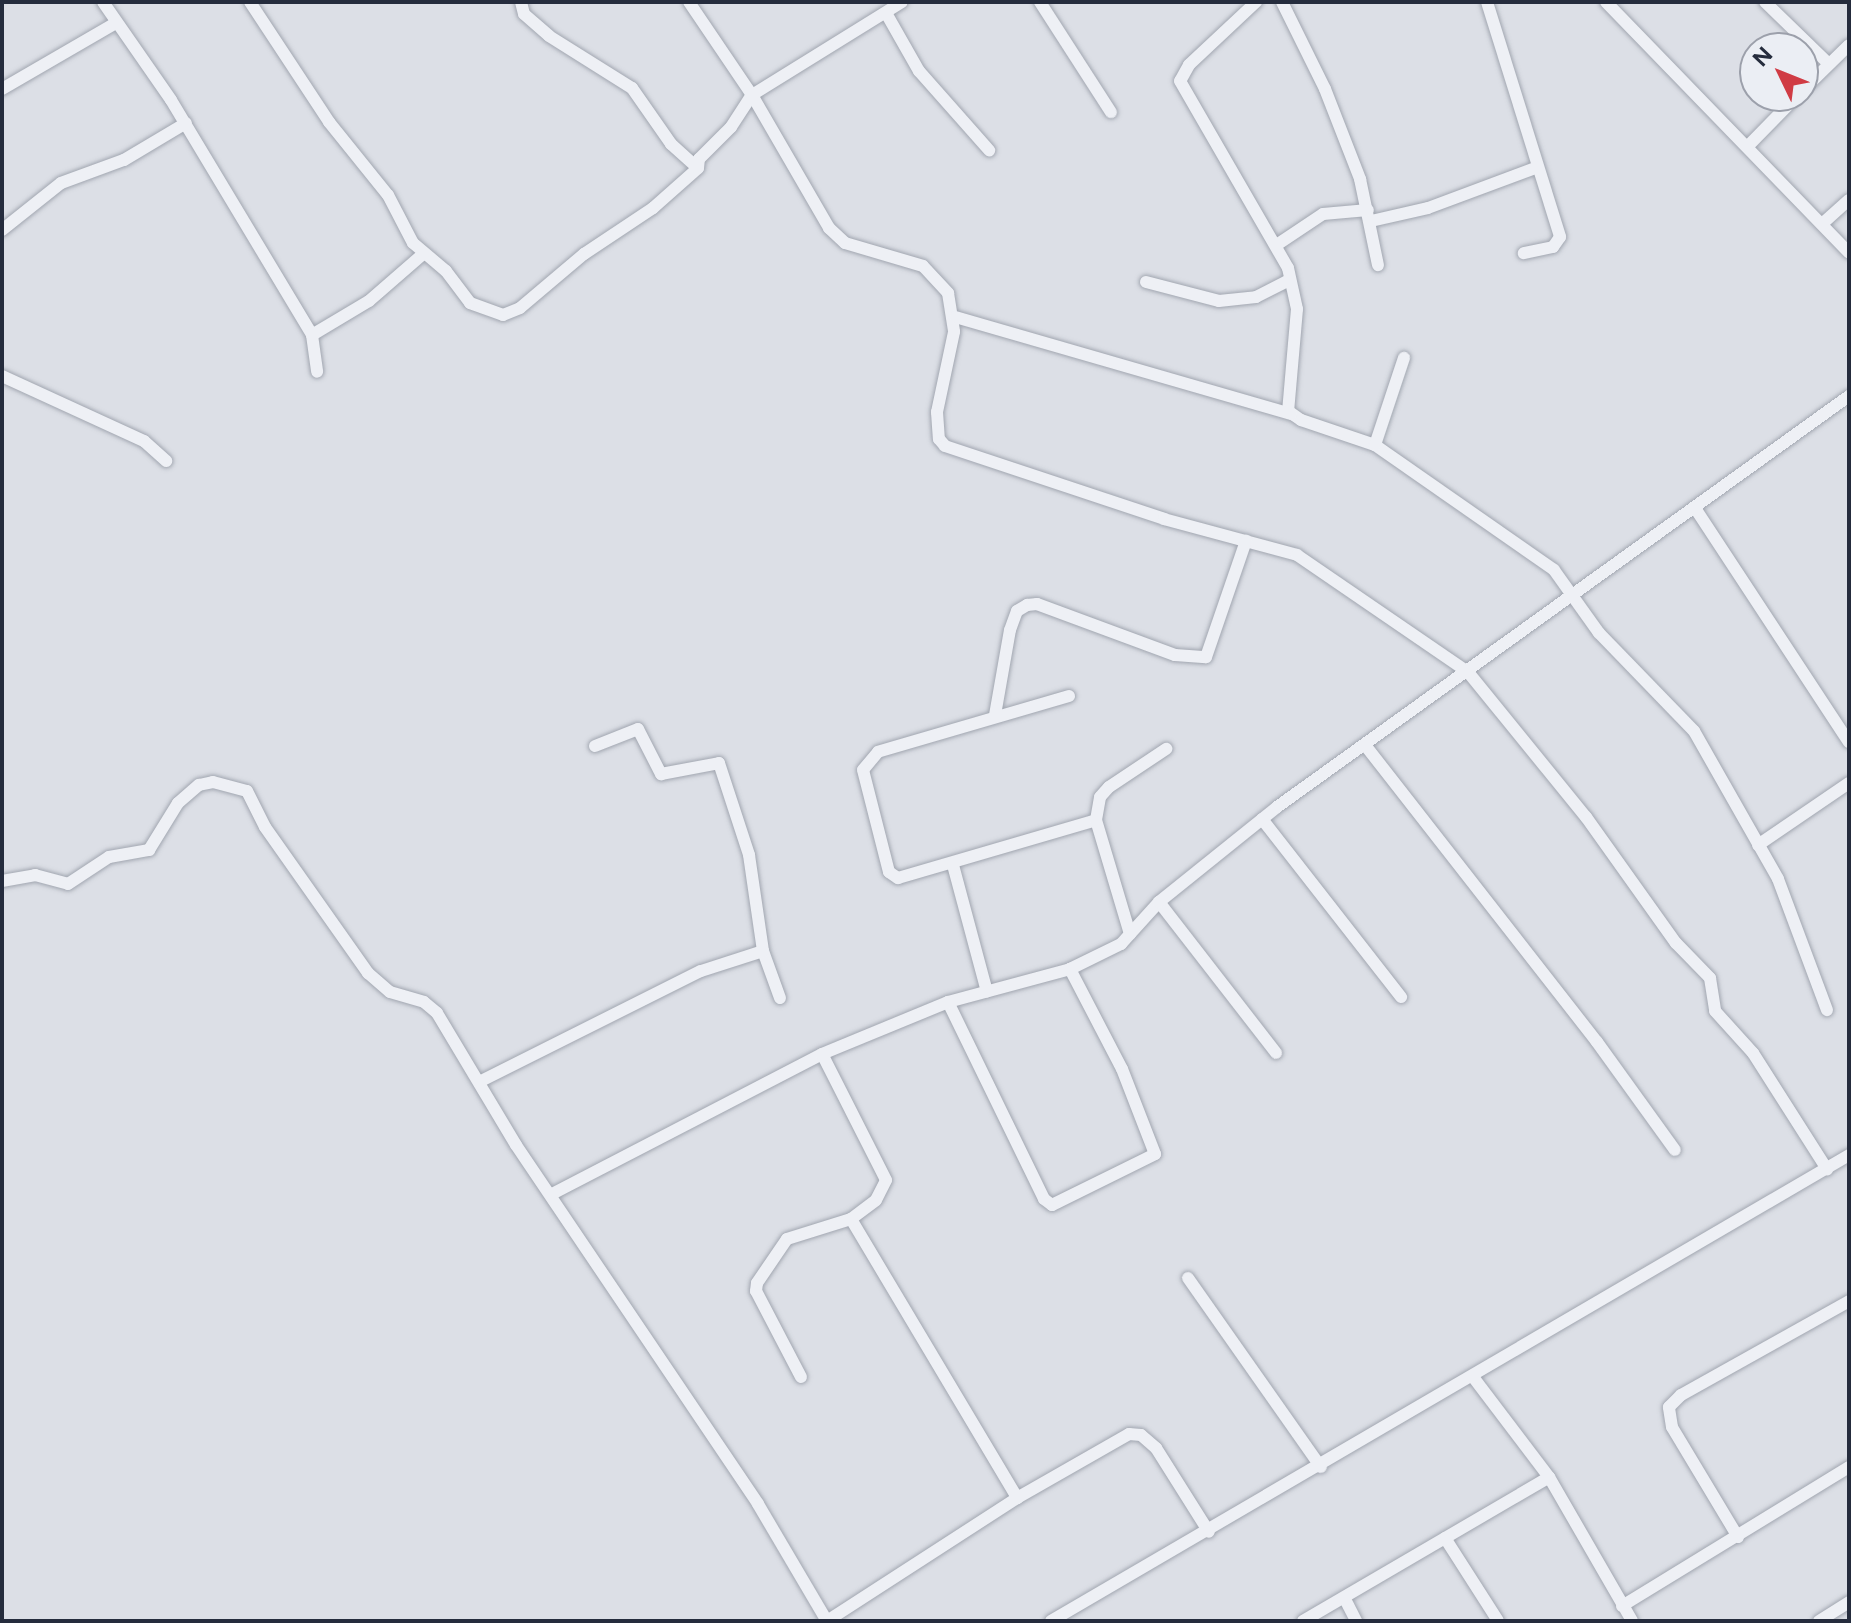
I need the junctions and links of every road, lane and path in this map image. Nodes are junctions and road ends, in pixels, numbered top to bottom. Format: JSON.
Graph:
{"nodes":[{"id":1,"x":103,"y":2,"type":"edge"},
{"id":2,"x":250,"y":2,"type":"edge"},
{"id":3,"x":521,"y":2,"type":"edge"},
{"id":4,"x":689,"y":2,"type":"edge"},
{"id":5,"x":902,"y":2,"type":"edge"},
{"id":6,"x":1040,"y":2,"type":"edge"},
{"id":7,"x":1256,"y":2,"type":"edge"},
{"id":8,"x":1282,"y":2,"type":"edge"},
{"id":9,"x":1487,"y":2,"type":"edge"},
{"id":10,"x":1606,"y":2,"type":"edge"},
{"id":11,"x":1765,"y":2,"type":"edge"},
{"id":12,"x":886,"y":13,"type":"junction"},
{"id":13,"x":116,"y":23,"type":"junction"},
{"id":14,"x":1849,"y":45,"type":"edge"},
{"id":15,"x":1829,"y":64,"type":"junction"},
{"id":16,"x":1819,"y":74,"type":"edge"},
{"id":17,"x":2,"y":89,"type":"edge"},
{"id":18,"x":752,"y":95,"type":"junction"},
{"id":19,"x":1111,"y":112,"type":"dead end"},
{"id":20,"x":1781,"y":112,"type":"edge"},
{"id":21,"x":186,"y":123,"type":"junction"},
{"id":22,"x":1748,"y":146,"type":"junction"},
{"id":23,"x":989,"y":150,"type":"dead end"},
{"id":24,"x":1538,"y":167,"type":"junction"},
{"id":25,"x":698,"y":168,"type":"junction"},
{"id":26,"x":1849,"y":200,"type":"edge"},
{"id":27,"x":1369,"y":215,"type":"junction"},
{"id":28,"x":1822,"y":224,"type":"junction"},
{"id":29,"x":2,"y":230,"type":"edge"},
{"id":30,"x":1278,"y":244,"type":"junction"},
{"id":31,"x":1524,"y":253,"type":"dead end"},
{"id":32,"x":1849,"y":253,"type":"edge"},
{"id":33,"x":423,"y":254,"type":"junction"},
{"id":34,"x":1378,"y":265,"type":"dead end"},
{"id":35,"x":1287,"y":281,"type":"junction"},
{"id":36,"x":1146,"y":282,"type":"dead end"},
{"id":37,"x":955,"y":317,"type":"junction"},
{"id":38,"x":312,"y":335,"type":"junction"},
{"id":39,"x":1404,"y":358,"type":"dead end"},
{"id":40,"x":317,"y":372,"type":"dead end"},
{"id":41,"x":2,"y":376,"type":"edge"},
{"id":42,"x":1849,"y":396,"type":"edge"},
{"id":43,"x":1291,"y":414,"type":"junction"},
{"id":44,"x":1375,"y":445,"type":"junction"},
{"id":45,"x":166,"y":461,"type":"dead end"},
{"id":46,"x":1695,"y":508,"type":"junction"},
{"id":47,"x":1246,"y":541,"type":"junction"},
{"id":48,"x":1573,"y":594,"type":"junction"},
{"id":49,"x":1468,"y":672,"type":"junction"},
{"id":50,"x":1069,"y":696,"type":"dead end"},
{"id":51,"x":995,"y":715,"type":"junction"},
{"id":52,"x":1849,"y":742,"type":"edge"},
{"id":53,"x":1365,"y":745,"type":"junction"},
{"id":54,"x":595,"y":746,"type":"dead end"},
{"id":55,"x":1166,"y":749,"type":"dead end"},
{"id":56,"x":1849,"y":783,"type":"edge"},
{"id":57,"x":1262,"y":819,"type":"junction"},
{"id":58,"x":1096,"y":820,"type":"junction"},
{"id":59,"x":1758,"y":845,"type":"junction"},
{"id":60,"x":953,"y":865,"type":"junction"},
{"id":61,"x":2,"y":881,"type":"edge"},
{"id":62,"x":1159,"y":902,"type":"junction"},
{"id":63,"x":1130,"y":934,"type":"junction"},
{"id":64,"x":763,"y":951,"type":"junction"},
{"id":65,"x":1070,"y":969,"type":"junction"},
{"id":66,"x":987,"y":992,"type":"junction"},
{"id":67,"x":1401,"y":997,"type":"dead end"},
{"id":68,"x":780,"y":998,"type":"dead end"},
{"id":69,"x":948,"y":1002,"type":"junction"},
{"id":70,"x":1827,"y":1010,"type":"dead end"},
{"id":71,"x":1276,"y":1053,"type":"dead end"},
{"id":72,"x":822,"y":1054,"type":"junction"},
{"id":73,"x":479,"y":1082,"type":"junction"},
{"id":74,"x":1675,"y":1150,"type":"dead end"},
{"id":75,"x":1849,"y":1155,"type":"edge"},
{"id":76,"x":1827,"y":1169,"type":"junction"},
{"id":77,"x":552,"y":1194,"type":"junction"},
{"id":78,"x":851,"y":1219,"type":"junction"},
{"id":79,"x":1188,"y":1278,"type":"dead end"},
{"id":80,"x":1849,"y":1301,"type":"edge"},
{"id":81,"x":801,"y":1377,"type":"dead end"},
{"id":82,"x":1473,"y":1377,"type":"junction"},
{"id":83,"x":1321,"y":1467,"type":"junction"},
{"id":84,"x":1849,"y":1467,"type":"edge"},
{"id":85,"x":1549,"y":1477,"type":"junction"},
{"id":86,"x":1017,"y":1498,"type":"junction"},
{"id":87,"x":1209,"y":1532,"type":"junction"},
{"id":88,"x":1738,"y":1537,"type":"junction"},
{"id":89,"x":1445,"y":1538,"type":"junction"},
{"id":90,"x":1345,"y":1599,"type":"junction"},
{"id":91,"x":1849,"y":1602,"type":"edge"},
{"id":92,"x":1622,"y":1606,"type":"junction"},
{"id":93,"x":827,"y":1621,"type":"edge"},
{"id":94,"x":1051,"y":1621,"type":"edge"},
{"id":95,"x":1303,"y":1621,"type":"edge"},
{"id":96,"x":1356,"y":1621,"type":"edge"},
{"id":97,"x":1498,"y":1621,"type":"edge"},
{"id":98,"x":1632,"y":1621,"type":"edge"},
{"id":99,"x":1819,"y":1621,"type":"edge"}],
"edges":[{"from":1,"to":13,"type":"street"},
{"from":2,"to":33,"type":"street"},
{"from":3,"to":25,"type":"street"},
{"from":4,"to":18,"type":"street"},
{"from":5,"to":12,"type":"street"},
{"from":6,"to":19,"type":"street"},
{"from":7,"to":30,"type":"street"},
{"from":8,"to":27,"type":"street"},
{"from":9,"to":24,"type":"street"},
{"from":10,"to":22,"type":"street"},
{"from":11,"to":15,"type":"street"},
{"from":12,"to":18,"type":"street"},
{"from":12,"to":23,"type":"street"},
{"from":13,"to":17,"type":"street"},
{"from":13,"to":21,"type":"street"},
{"from":14,"to":15,"type":"street"},
{"from":15,"to":16,"type":"street"},
{"from":18,"to":25,"type":"street"},
{"from":18,"to":37,"type":"street"},
{"from":20,"to":22,"type":"street"},
{"from":21,"to":29,"type":"street"},
{"from":21,"to":38,"type":"street"},
{"from":22,"to":28,"type":"street"},
{"from":24,"to":27,"type":"street"},
{"from":24,"to":31,"type":"street"},
{"from":25,"to":33,"type":"street"},
{"from":26,"to":28,"type":"street"},
{"from":27,"to":30,"type":"street"},
{"from":27,"to":34,"type":"street"},
{"from":28,"to":32,"type":"street"},
{"from":30,"to":35,"type":"street"},
{"from":33,"to":38,"type":"street"},
{"from":35,"to":36,"type":"street"},
{"from":35,"to":43,"type":"street"},
{"from":37,"to":43,"type":"street"},
{"from":37,"to":47,"type":"street"},
{"from":38,"to":40,"type":"street"},
{"from":39,"to":44,"type":"street"},
{"from":41,"to":45,"type":"street"},
{"from":42,"to":46,"type":"street"},
{"from":43,"to":44,"type":"street"},
{"from":44,"to":48,"type":"street"},
{"from":46,"to":48,"type":"street"},
{"from":46,"to":52,"type":"street"},
{"from":47,"to":49,"type":"street"},
{"from":47,"to":51,"type":"street"},
{"from":48,"to":49,"type":"street"},
{"from":48,"to":59,"type":"street"},
{"from":49,"to":53,"type":"street"},
{"from":49,"to":76,"type":"street"},
{"from":50,"to":51,"type":"street"},
{"from":51,"to":60,"type":"street"},
{"from":53,"to":57,"type":"street"},
{"from":53,"to":74,"type":"street"},
{"from":54,"to":64,"type":"street"},
{"from":55,"to":58,"type":"street"},
{"from":56,"to":59,"type":"street"},
{"from":57,"to":62,"type":"street"},
{"from":57,"to":67,"type":"street"},
{"from":58,"to":60,"type":"street"},
{"from":58,"to":63,"type":"street"},
{"from":59,"to":70,"type":"street"},
{"from":60,"to":66,"type":"street"},
{"from":61,"to":73,"type":"street"},
{"from":62,"to":63,"type":"street"},
{"from":62,"to":71,"type":"street"},
{"from":63,"to":65,"type":"street"},
{"from":64,"to":68,"type":"street"},
{"from":64,"to":73,"type":"street"},
{"from":65,"to":66,"type":"street"},
{"from":65,"to":69,"type":"street"},
{"from":66,"to":69,"type":"street"},
{"from":69,"to":72,"type":"street"},
{"from":72,"to":77,"type":"street"},
{"from":72,"to":78,"type":"street"},
{"from":73,"to":77,"type":"street"},
{"from":75,"to":76,"type":"street"},
{"from":76,"to":82,"type":"street"},
{"from":77,"to":93,"type":"street"},
{"from":78,"to":81,"type":"street"},
{"from":78,"to":86,"type":"street"},
{"from":79,"to":83,"type":"street"},
{"from":80,"to":88,"type":"street"},
{"from":82,"to":83,"type":"street"},
{"from":82,"to":85,"type":"street"},
{"from":83,"to":87,"type":"street"},
{"from":84,"to":88,"type":"street"},
{"from":85,"to":89,"type":"street"},
{"from":85,"to":92,"type":"street"},
{"from":86,"to":87,"type":"street"},
{"from":86,"to":93,"type":"street"},
{"from":87,"to":94,"type":"street"},
{"from":88,"to":92,"type":"street"},
{"from":89,"to":90,"type":"street"},
{"from":89,"to":97,"type":"street"},
{"from":90,"to":95,"type":"street"},
{"from":90,"to":96,"type":"street"},
{"from":91,"to":99,"type":"street"},
{"from":92,"to":98,"type":"street"}]}
